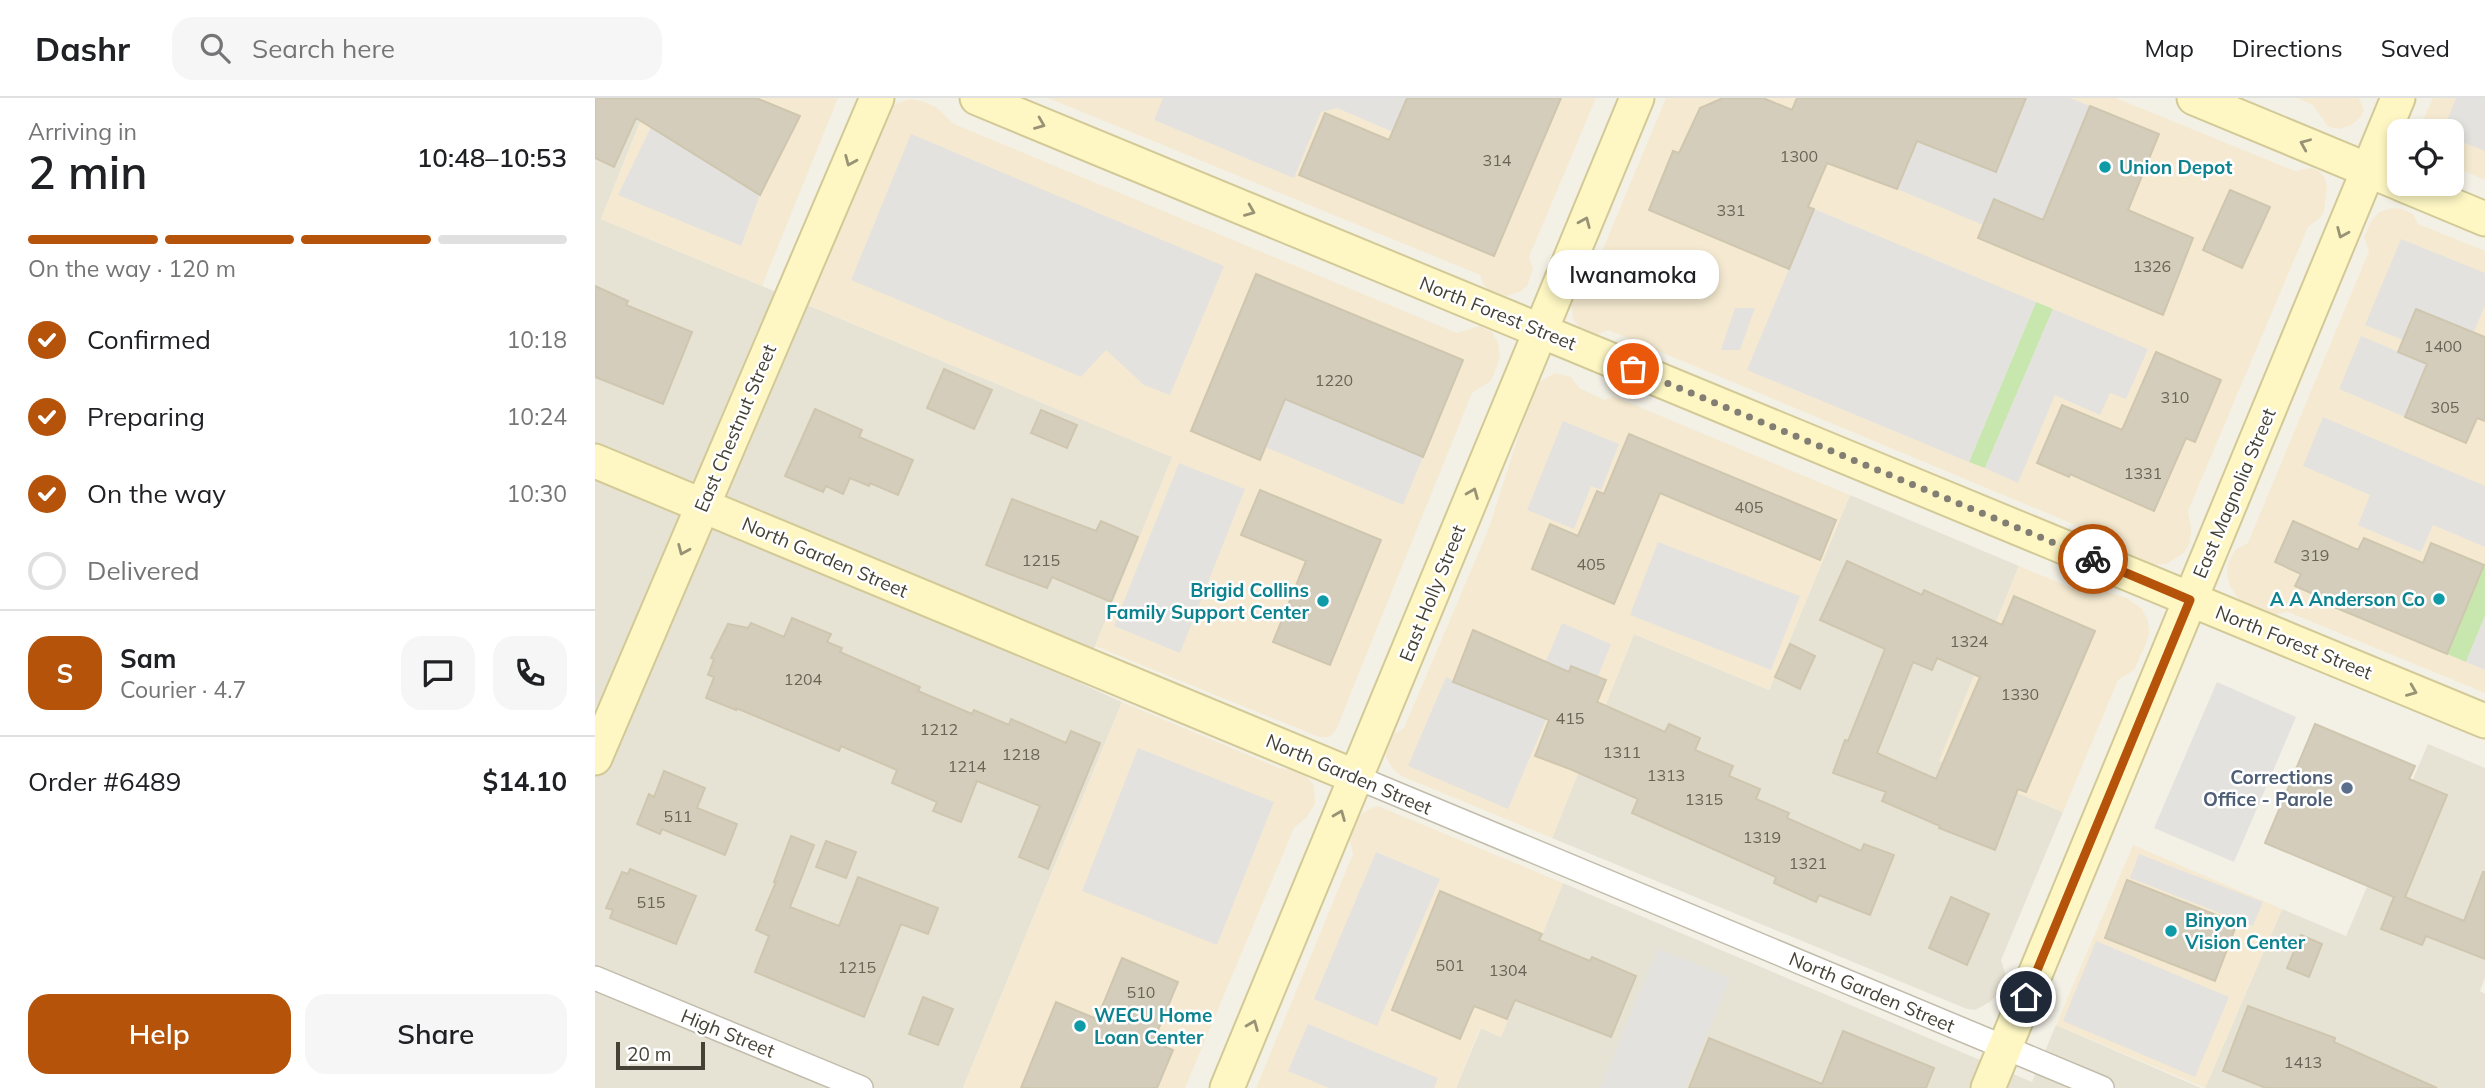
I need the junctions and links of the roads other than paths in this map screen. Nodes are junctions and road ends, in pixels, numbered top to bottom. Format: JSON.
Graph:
{"nodes":[{"id":1,"x":877,"y":98,"type":"edge"},
{"id":2,"x":977,"y":98,"type":"edge"},
{"id":3,"x":1637,"y":98,"type":"edge"},
{"id":4,"x":2195,"y":98,"type":"edge"},
{"id":5,"x":2398,"y":98,"type":"edge"},
{"id":6,"x":2368,"y":170,"type":"junction"},
{"id":7,"x":2387,"y":178,"type":"edge"},
{"id":8,"x":2431,"y":196,"type":"edge"},
{"id":9,"x":2485,"y":219,"type":"edge"},
{"id":10,"x":1540,"y":331,"type":"junction"},
{"id":11,"x":595,"y":461,"type":"edge"},
{"id":12,"x":702,"y":505,"type":"junction"},
{"id":13,"x":2190,"y":600,"type":"junction"},
{"id":14,"x":2485,"y":721,"type":"edge"},
{"id":15,"x":595,"y":758,"type":"edge"},
{"id":16,"x":1356,"y":777,"type":"junction"},
{"id":17,"x":595,"y":978,"type":"edge"},
{"id":18,"x":2005,"y":1047,"type":"junction"},
{"id":19,"x":861,"y":1088,"type":"edge"},
{"id":20,"x":1227,"y":1088,"type":"edge"},
{"id":21,"x":1988,"y":1088,"type":"edge"},
{"id":22,"x":2102,"y":1088,"type":"edge"}],
"edges":[{"from":1,"to":12,"type":"main road","name":"East Chestnut Street","one_way":true},
{"from":2,"to":10,"type":"main road","name":"North Forest Street","one_way":true},
{"from":10,"to":3,"type":"main road","name":"East Holly Street","one_way":true},
{"from":6,"to":4,"type":"main road","one_way":true},
{"from":5,"to":6,"type":"main road","name":"East Magnolia Street"},
{"from":6,"to":7,"type":"main road"},
{"from":6,"to":13,"type":"main road","name":"East Magnolia Street","one_way":true},
{"from":8,"to":9,"type":"main road"},
{"from":10,"to":13,"type":"main road","name":"North Forest Street"},
{"from":16,"to":10,"type":"main road","name":"East Holly Street","one_way":true},
{"from":11,"to":12,"type":"main road","name":"North Garden Street"},
{"from":12,"to":15,"type":"main road","name":"East Chestnut Street","one_way":true},
{"from":12,"to":16,"type":"main road","name":"North Garden Street"},
{"from":13,"to":14,"type":"main road","name":"North Forest Street","one_way":true},
{"from":13,"to":18,"type":"main road","name":"East Magnolia Street"},
{"from":16,"to":18,"type":"street","name":"North Garden Street"},
{"from":20,"to":16,"type":"main road","name":"East Holly Street","one_way":true},
{"from":17,"to":19,"type":"street","name":"High Street"},
{"from":18,"to":21,"type":"main road","name":"East Magnolia Street"},
{"from":18,"to":22,"type":"street","name":"North Garden Street"}]}
